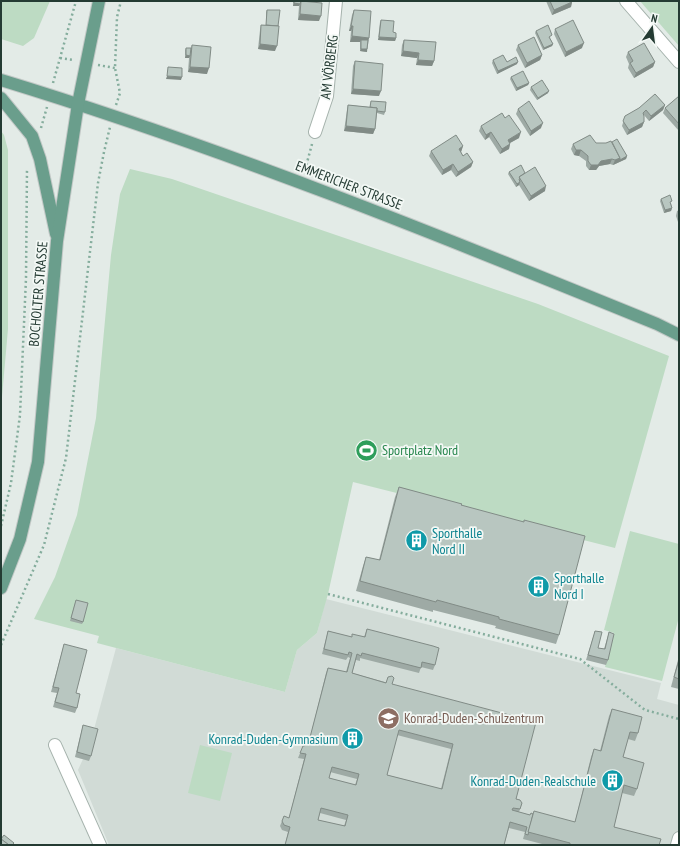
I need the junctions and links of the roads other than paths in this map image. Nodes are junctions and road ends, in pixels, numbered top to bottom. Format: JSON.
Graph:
{"nodes":[{"id":1,"x":99,"y":1,"type":"edge"},
{"id":2,"x":336,"y":1,"type":"edge"},
{"id":3,"x":626,"y":1,"type":"edge"},
{"id":4,"x":679,"y":62,"type":"edge"},
{"id":5,"x":1,"y":80,"type":"edge"},
{"id":6,"x":1,"y":98,"type":"edge"},
{"id":7,"x":78,"y":104,"type":"junction"},
{"id":8,"x":315,"y":132,"type":"road end"},
{"id":9,"x":57,"y":241,"type":"junction"},
{"id":10,"x":679,"y":335,"type":"edge"},
{"id":11,"x":1,"y":588,"type":"edge"},
{"id":12,"x":55,"y":745,"type":"dead end"},
{"id":13,"x":679,"y":838,"type":"edge"},
{"id":14,"x":100,"y":845,"type":"edge"},
{"id":15,"x":677,"y":845,"type":"edge"}],
"edges":[{"from":1,"to":7,"type":"main road","name":"BOCHOLTER STRASSE"},
{"from":2,"to":8,"type":"street","name":"AM VÖRBERG"},
{"from":3,"to":4,"type":"street"},
{"from":5,"to":7,"type":"main road","name":"EMMERICHER STRASSE"},
{"from":6,"to":9,"type":"main road"},
{"from":7,"to":9,"type":"main road","name":"BOCHOLTER STRASSE"},
{"from":7,"to":10,"type":"main road","name":"EMMERICHER STRASSE"},
{"from":9,"to":11,"type":"main road","name":"BOCHOLTER STRASSE"},
{"from":12,"to":14,"type":"street"},
{"from":13,"to":15,"type":"street"}]}
